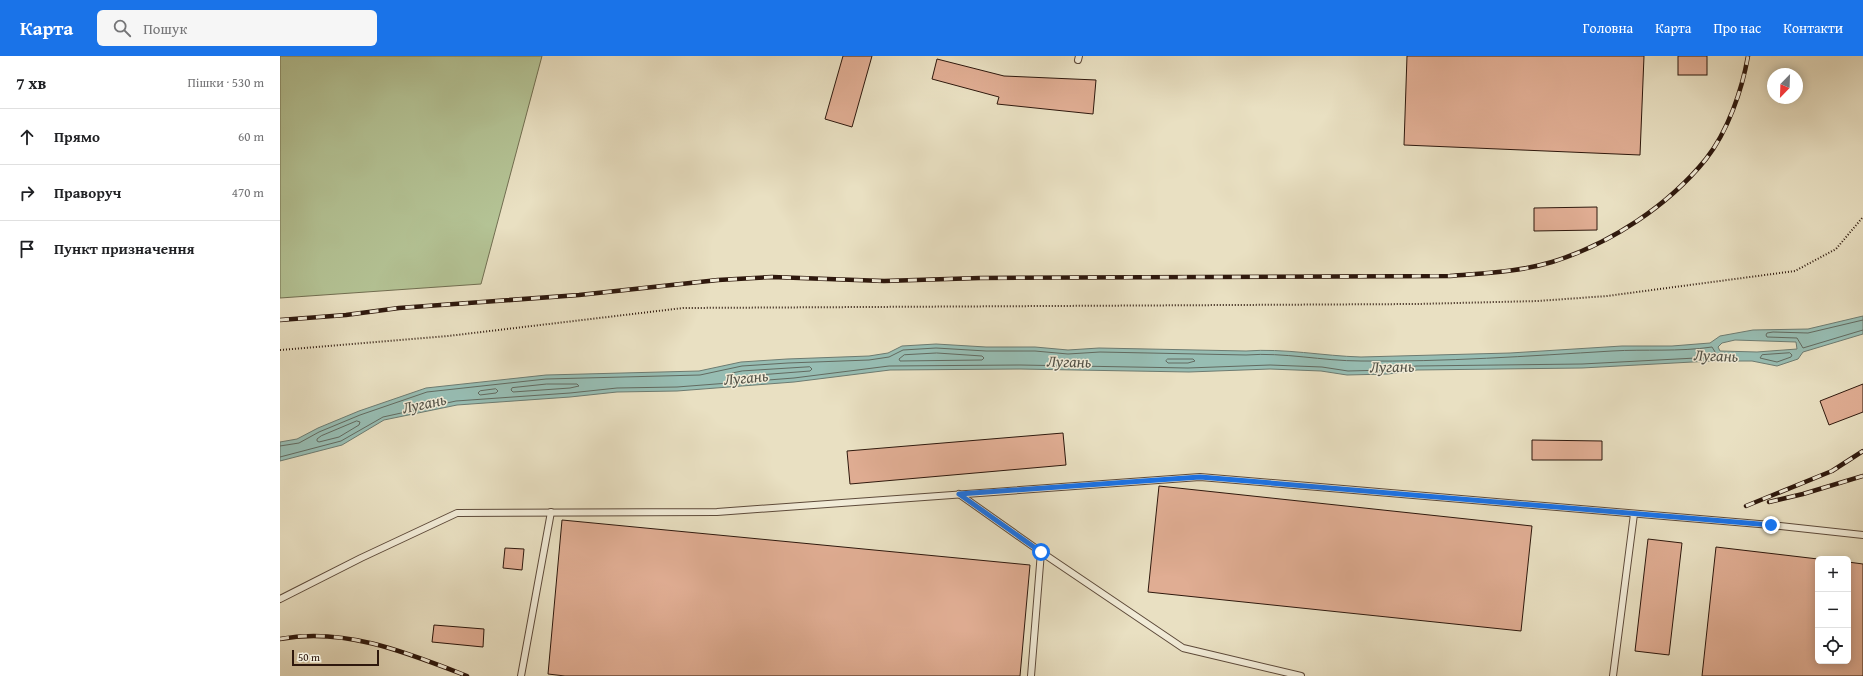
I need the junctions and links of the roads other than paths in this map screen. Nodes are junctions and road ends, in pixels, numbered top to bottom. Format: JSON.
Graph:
{"nodes":[{"id":1,"x":959,"y":494,"type":"junction"},
{"id":2,"x":551,"y":512,"type":"junction"},
{"id":3,"x":1634,"y":514,"type":"junction"},
{"id":4,"x":1863,"y":535,"type":"edge"},
{"id":5,"x":1041,"y":552,"type":"junction"},
{"id":6,"x":280,"y":599,"type":"edge"},
{"id":7,"x":521,"y":676,"type":"edge"},
{"id":8,"x":1031,"y":676,"type":"edge"},
{"id":9,"x":1301,"y":676,"type":"edge"},
{"id":10,"x":1613,"y":676,"type":"edge"}],
"edges":[{"from":1,"to":2,"type":"lane"},
{"from":1,"to":3,"type":"lane"},
{"from":1,"to":5,"type":"lane"},
{"from":2,"to":6,"type":"lane"},
{"from":2,"to":7,"type":"lane"},
{"from":3,"to":4,"type":"lane"},
{"from":3,"to":10,"type":"lane"},
{"from":5,"to":8,"type":"lane"},
{"from":5,"to":9,"type":"lane"}]}
